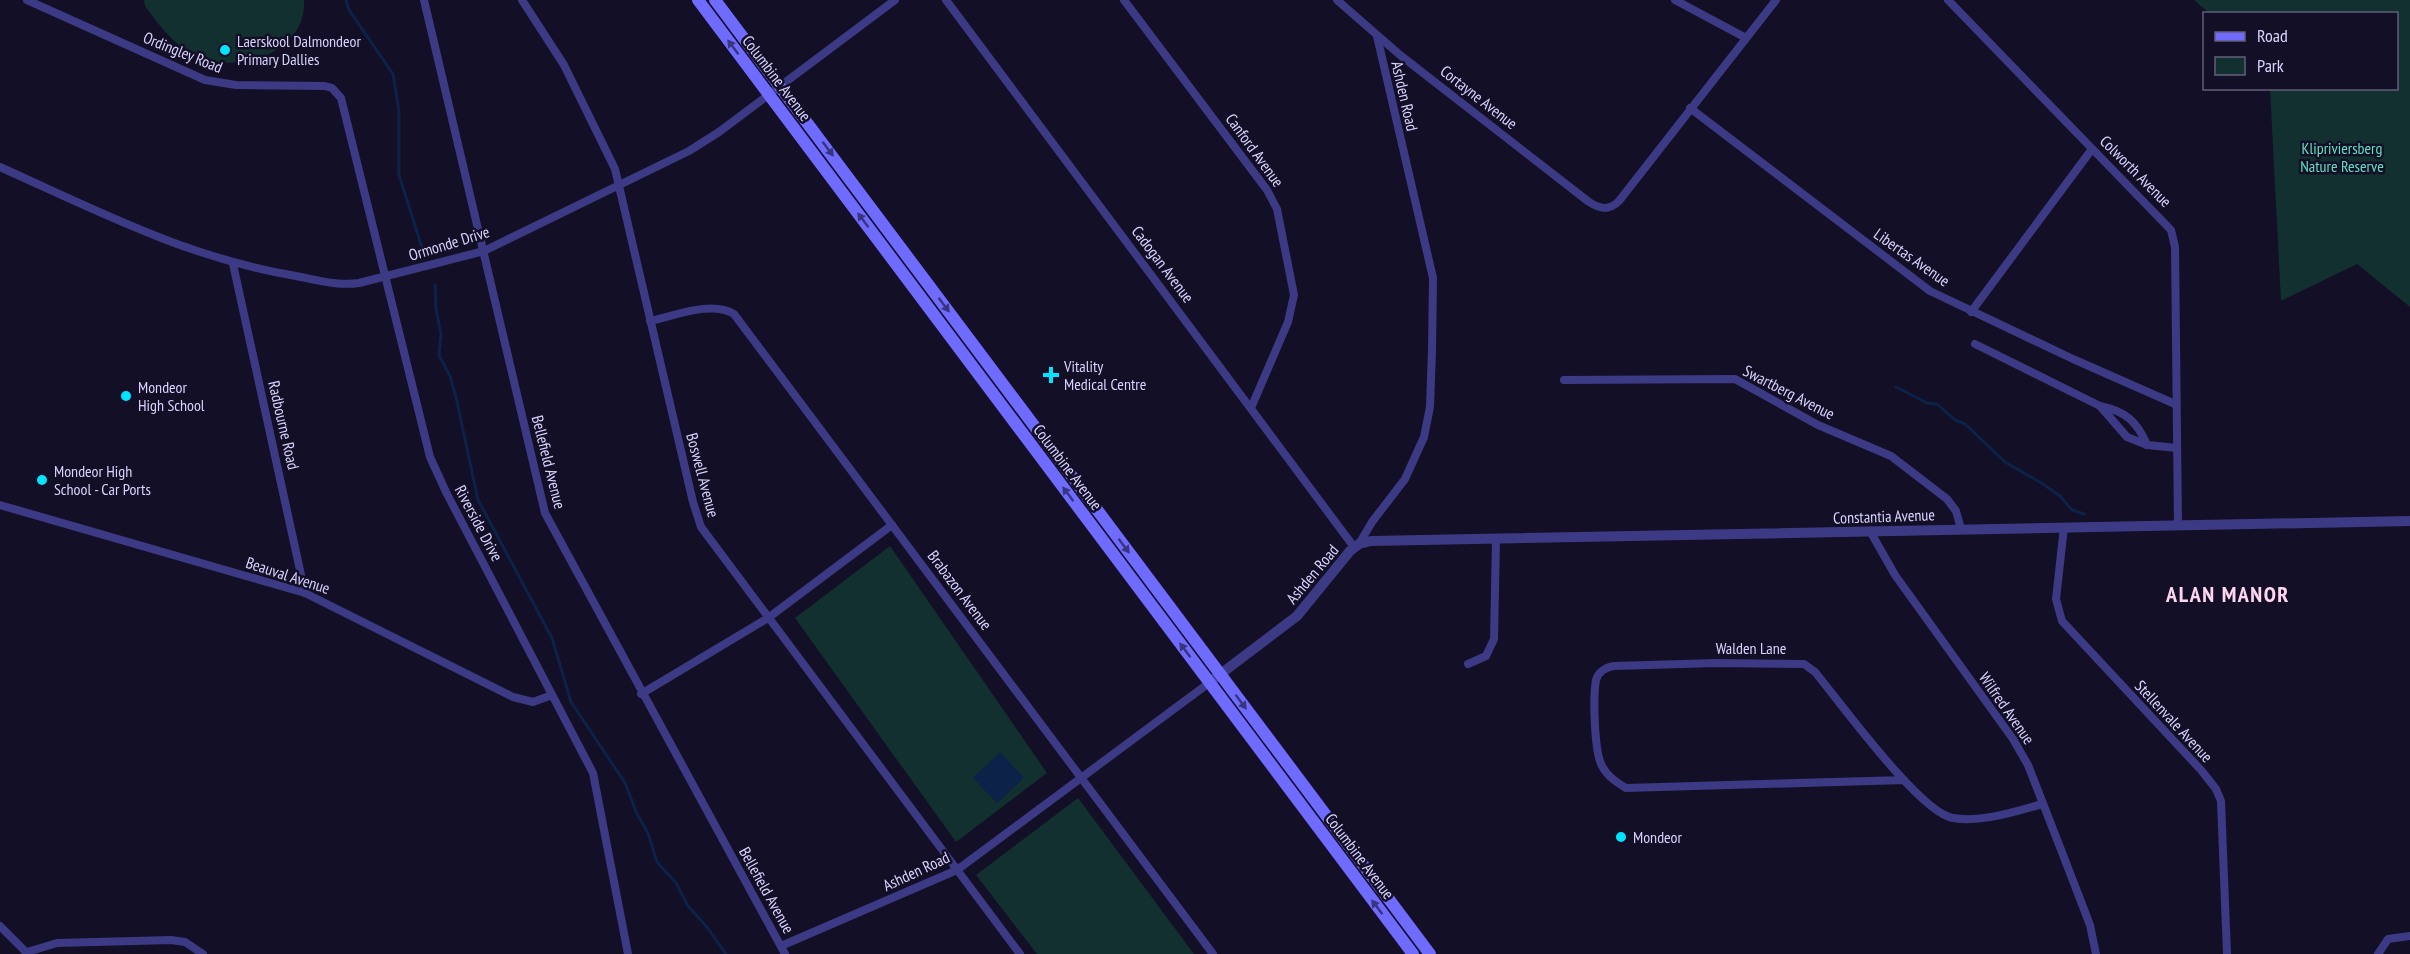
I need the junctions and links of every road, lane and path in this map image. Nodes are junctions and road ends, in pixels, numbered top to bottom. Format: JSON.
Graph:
{"nodes":[{"id":1,"x":27,"y":0,"type":"edge"},
{"id":2,"x":424,"y":0,"type":"edge"},
{"id":3,"x":522,"y":0,"type":"edge"},
{"id":4,"x":698,"y":0,"type":"edge"},
{"id":5,"x":715,"y":0,"type":"edge"},
{"id":6,"x":895,"y":0,"type":"edge"},
{"id":7,"x":946,"y":0,"type":"edge"},
{"id":8,"x":1124,"y":0,"type":"edge"},
{"id":9,"x":1337,"y":0,"type":"edge"},
{"id":10,"x":1675,"y":0,"type":"edge"},
{"id":11,"x":1776,"y":0,"type":"edge"},
{"id":12,"x":1948,"y":0,"type":"edge"},
{"id":13,"x":1377,"y":36,"type":"junction"},
{"id":14,"x":1746,"y":38,"type":"junction"},
{"id":15,"x":780,"y":85,"type":"junction"},
{"id":16,"x":336,"y":92,"type":"joint"},
{"id":17,"x":768,"y":94,"type":"junction"},
{"id":18,"x":1690,"y":108,"type":"junction"},
{"id":19,"x":2092,"y":149,"type":"junction"},
{"id":20,"x":0,"y":167,"type":"edge"},
{"id":21,"x":619,"y":185,"type":"junction"},
{"id":22,"x":893,"y":237,"type":"junction"},
{"id":23,"x":881,"y":244,"type":"junction"},
{"id":24,"x":484,"y":251,"type":"junction"},
{"id":25,"x":233,"y":264,"type":"junction"},
{"id":26,"x":384,"y":278,"type":"junction"},
{"id":27,"x":1971,"y":312,"type":"junction"},
{"id":28,"x":650,"y":321,"type":"junction"},
{"id":29,"x":1975,"y":344,"type":"dead end"},
{"id":30,"x":1564,"y":380,"type":"dead end"},
{"id":31,"x":1001,"y":382,"type":"junction"},
{"id":32,"x":989,"y":388,"type":"junction"},
{"id":33,"x":2175,"y":404,"type":"junction"},
{"id":34,"x":2100,"y":406,"type":"junction"},
{"id":35,"x":1251,"y":408,"type":"junction"},
{"id":36,"x":2146,"y":445,"type":"junction"},
{"id":37,"x":2177,"y":448,"type":"junction"},
{"id":38,"x":0,"y":505,"type":"edge"},
{"id":39,"x":2410,"y":521,"type":"edge"},
{"id":40,"x":892,"y":525,"type":"junction"},
{"id":41,"x":2178,"y":525,"type":"junction"},
{"id":42,"x":1110,"y":527,"type":"junction"},
{"id":43,"x":2064,"y":527,"type":"junction"},
{"id":44,"x":1961,"y":529,"type":"junction"},
{"id":45,"x":1870,"y":531,"type":"junction"},
{"id":46,"x":1099,"y":536,"type":"junction"},
{"id":47,"x":1496,"y":540,"type":"junction"},
{"id":48,"x":1357,"y":545,"type":"junction"},
{"id":49,"x":305,"y":593,"type":"junction"},
{"id":50,"x":768,"y":618,"type":"junction"},
{"id":51,"x":1468,"y":664,"type":"dead end"},
{"id":52,"x":1220,"y":674,"type":"junction"},
{"id":53,"x":1209,"y":683,"type":"junction"},
{"id":54,"x":641,"y":694,"type":"junction"},
{"id":55,"x":552,"y":695,"type":"junction"},
{"id":56,"x":1081,"y":776,"type":"junction"},
{"id":57,"x":1904,"y":780,"type":"junction"},
{"id":58,"x":2043,"y":804,"type":"junction"},
{"id":59,"x":1325,"y":814,"type":"junction"},
{"id":60,"x":1313,"y":823,"type":"junction"},
{"id":61,"x":957,"y":870,"type":"junction"},
{"id":62,"x":0,"y":926,"type":"edge"},
{"id":63,"x":2410,"y":936,"type":"edge"},
{"id":64,"x":783,"y":950,"type":"edge"},
{"id":65,"x":1425,"y":952,"type":"edge"},
{"id":66,"x":28,"y":953,"type":"edge"},
{"id":67,"x":203,"y":954,"type":"edge"},
{"id":68,"x":628,"y":954,"type":"edge"},
{"id":69,"x":1020,"y":954,"type":"edge"},
{"id":70,"x":1213,"y":954,"type":"edge"},
{"id":71,"x":1413,"y":954,"type":"edge"},
{"id":72,"x":2096,"y":954,"type":"edge"},
{"id":73,"x":2227,"y":954,"type":"edge"},
{"id":74,"x":2378,"y":954,"type":"edge"}],
"edges":[{"from":1,"to":16,"type":"street","name":"Ordingley Road"},
{"from":2,"to":24,"type":"street","name":"Bellefield Avenue"},
{"from":3,"to":21,"type":"street","name":"Boswell Avenue"},
{"from":17,"to":4,"type":"main road","name":"Columbine Avenue","one_way":true},
{"from":5,"to":15,"type":"main road","name":"Columbine Avenue"},
{"from":6,"to":15,"type":"street","name":"Ormonde Drive"},
{"from":7,"to":35,"type":"street","name":"Cadogan Avenue"},
{"from":8,"to":35,"type":"street","name":"Canford Avenue"},
{"from":9,"to":13,"type":"street","name":"Cortayne Avenue"},
{"from":10,"to":14,"type":"street"},
{"from":11,"to":14,"type":"street"},
{"from":12,"to":19,"type":"street","name":"Colworth Avenue"},
{"from":13,"to":18,"type":"street","name":"Cortayne Avenue"},
{"from":13,"to":48,"type":"street","name":"Ashden Road"},
{"from":14,"to":18,"type":"street"},
{"from":15,"to":17,"type":"street","name":"Ormonde Drive"},
{"from":15,"to":22,"type":"main road","name":"Columbine Avenue","one_way":true},
{"from":16,"to":26,"type":"street","name":"Riverside Drive"},
{"from":17,"to":21,"type":"street","name":"Ormonde Drive"},
{"from":23,"to":17,"type":"main road","name":"Columbine Avenue","one_way":true},
{"from":18,"to":27,"type":"street","name":"Libertas Avenue"},
{"from":19,"to":27,"type":"street"},
{"from":19,"to":33,"type":"street","name":"Colworth Avenue"},
{"from":20,"to":25,"type":"street","name":"Ormonde Drive"},
{"from":21,"to":24,"type":"street","name":"Ormonde Drive"},
{"from":21,"to":28,"type":"street","name":"Boswell Avenue"},
{"from":22,"to":23,"type":"main road"},
{"from":22,"to":31,"type":"main road","name":"Columbine Avenue","one_way":true},
{"from":23,"to":32,"type":"main road","name":"Columbine Avenue"},
{"from":24,"to":26,"type":"street","name":"Ormonde Drive"},
{"from":24,"to":54,"type":"street","name":"Bellefield Avenue"},
{"from":25,"to":26,"type":"street","name":"Ormonde Drive"},
{"from":25,"to":49,"type":"street","name":"Radbourne Road"},
{"from":26,"to":55,"type":"street","name":"Riverside Drive"},
{"from":27,"to":33,"type":"street","name":"Libertas Avenue"},
{"from":28,"to":40,"type":"street","name":"Brabazon Avenue"},
{"from":28,"to":50,"type":"street","name":"Boswell Avenue"},
{"from":29,"to":34,"type":"street"},
{"from":30,"to":44,"type":"street","name":"Swartberg Avenue"},
{"from":31,"to":32,"type":"main road"},
{"from":31,"to":42,"type":"main road","name":"Columbine Avenue"},
{"from":46,"to":32,"type":"main road","name":"Columbine Avenue","one_way":true},
{"from":33,"to":37,"type":"street","name":"Colworth Avenue"},
{"from":34,"to":36,"type":"street"},
{"from":34,"to":36,"type":"street"},
{"from":35,"to":48,"type":"street","name":"Cadogan Avenue"},
{"from":36,"to":37,"type":"street"},
{"from":37,"to":41,"type":"street","name":"Colworth Avenue"},
{"from":38,"to":49,"type":"street","name":"Beauval Avenue"},
{"from":39,"to":41,"type":"street","name":"Constantia Avenue"},
{"from":40,"to":50,"type":"street"},
{"from":40,"to":56,"type":"street","name":"Brabazon Avenue"},
{"from":41,"to":43,"type":"street","name":"Constantia Avenue"},
{"from":42,"to":46,"type":"main road"},
{"from":42,"to":52,"type":"main road","name":"Columbine Avenue","one_way":true},
{"from":43,"to":44,"type":"street","name":"Constantia Avenue"},
{"from":43,"to":73,"type":"street","name":"Stellenvale Avenue"},
{"from":44,"to":45,"type":"street","name":"Constantia Avenue"},
{"from":45,"to":47,"type":"street","name":"Constantia Avenue"},
{"from":45,"to":58,"type":"street","name":"Wilfred Avenue"},
{"from":53,"to":46,"type":"main road","name":"Columbine Avenue","one_way":true},
{"from":47,"to":48,"type":"street","name":"Constantia Avenue"},
{"from":47,"to":51,"type":"street"},
{"from":48,"to":52,"type":"street","name":"Ashden Road"},
{"from":49,"to":55,"type":"street","name":"Beauval Avenue"},
{"from":50,"to":54,"type":"street"},
{"from":50,"to":61,"type":"street","name":"Boswell Avenue"},
{"from":52,"to":53,"type":"street","name":"Ashden Road"},
{"from":52,"to":59,"type":"main road","name":"Columbine Avenue","one_way":true},
{"from":53,"to":56,"type":"street","name":"Ashden Road"},
{"from":53,"to":60,"type":"main road","name":"Columbine Avenue"},
{"from":54,"to":64,"type":"street","name":"Bellefield Avenue"},
{"from":55,"to":68,"type":"street","name":"Riverside Drive"},
{"from":56,"to":61,"type":"street","name":"Ashden Road"},
{"from":56,"to":70,"type":"street","name":"Brabazon Avenue"},
{"from":57,"to":57,"type":"street","name":"Walden Lane"},
{"from":57,"to":58,"type":"street","name":"Walden Lane"},
{"from":58,"to":72,"type":"street","name":"Wilfred Avenue"},
{"from":59,"to":60,"type":"main road"},
{"from":59,"to":65,"type":"main road","name":"Columbine Avenue"},
{"from":71,"to":60,"type":"main road","name":"Columbine Avenue","one_way":true},
{"from":61,"to":64,"type":"street","name":"Ashden Road"},
{"from":61,"to":69,"type":"street","name":"Boswell Avenue"},
{"from":62,"to":66,"type":"street"},
{"from":63,"to":74,"type":"street"},
{"from":66,"to":67,"type":"street"}]}
